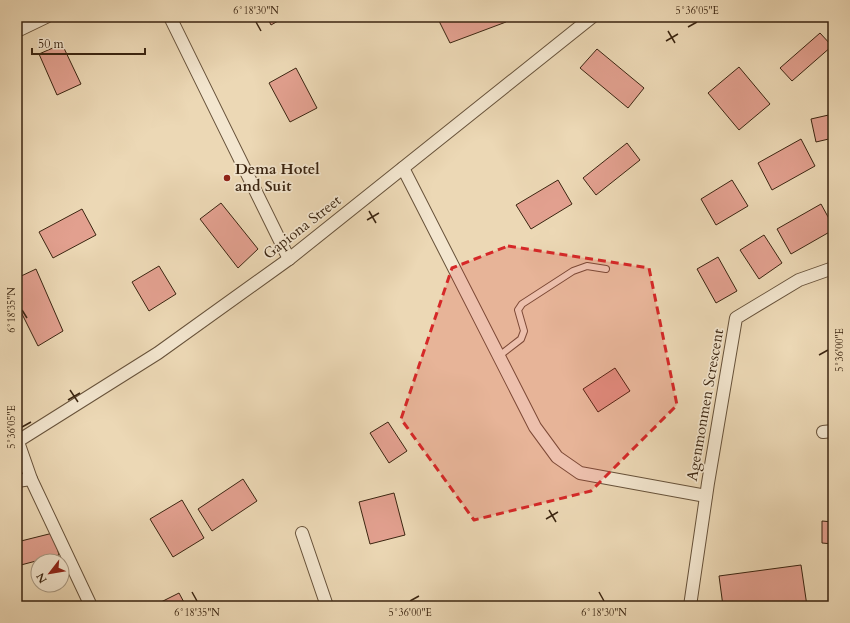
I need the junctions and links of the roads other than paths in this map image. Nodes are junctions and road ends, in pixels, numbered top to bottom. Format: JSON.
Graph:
{"nodes":[{"id":1,"x":46,"y":17,"type":"edge"},
{"id":2,"x":170,"y":17,"type":"edge"},
{"id":3,"x":592,"y":17,"type":"edge"},
{"id":4,"x":17,"y":31,"type":"edge"},
{"id":5,"x":403,"y":168,"type":"junction"},
{"id":6,"x":289,"y":260,"type":"junction"},
{"id":7,"x":833,"y":268,"type":"edge"},
{"id":8,"x":606,"y":269,"type":"dead end"},
{"id":9,"x":499,"y":356,"type":"junction"},
{"id":10,"x":17,"y":440,"type":"edge"},
{"id":11,"x":31,"y":479,"type":"junction"},
{"id":12,"x":17,"y":481,"type":"edge"},
{"id":13,"x":706,"y":496,"type":"junction"},
{"id":14,"x":302,"y":533,"type":"dead end"},
{"id":15,"x":91,"y":606,"type":"edge"},
{"id":16,"x":327,"y":606,"type":"edge"},
{"id":17,"x":690,"y":606,"type":"edge"}],
"edges":[{"from":1,"to":4,"type":"street"},
{"from":2,"to":6,"type":"street"},
{"from":3,"to":5,"type":"street","name":"Gapiona Street"},
{"from":5,"to":6,"type":"street","name":"Gapiona Street"},
{"from":5,"to":9,"type":"street"},
{"from":6,"to":10,"type":"street","name":"Gapiona Street"},
{"from":7,"to":13,"type":"street","name":"Agenmonmen Screscent"},
{"from":8,"to":9,"type":"lane"},
{"from":9,"to":13,"type":"street"},
{"from":10,"to":11,"type":"street"},
{"from":11,"to":12,"type":"street"},
{"from":11,"to":15,"type":"street"},
{"from":13,"to":17,"type":"street","name":"Agenmonmen Screscent"},
{"from":14,"to":16,"type":"street"}]}
